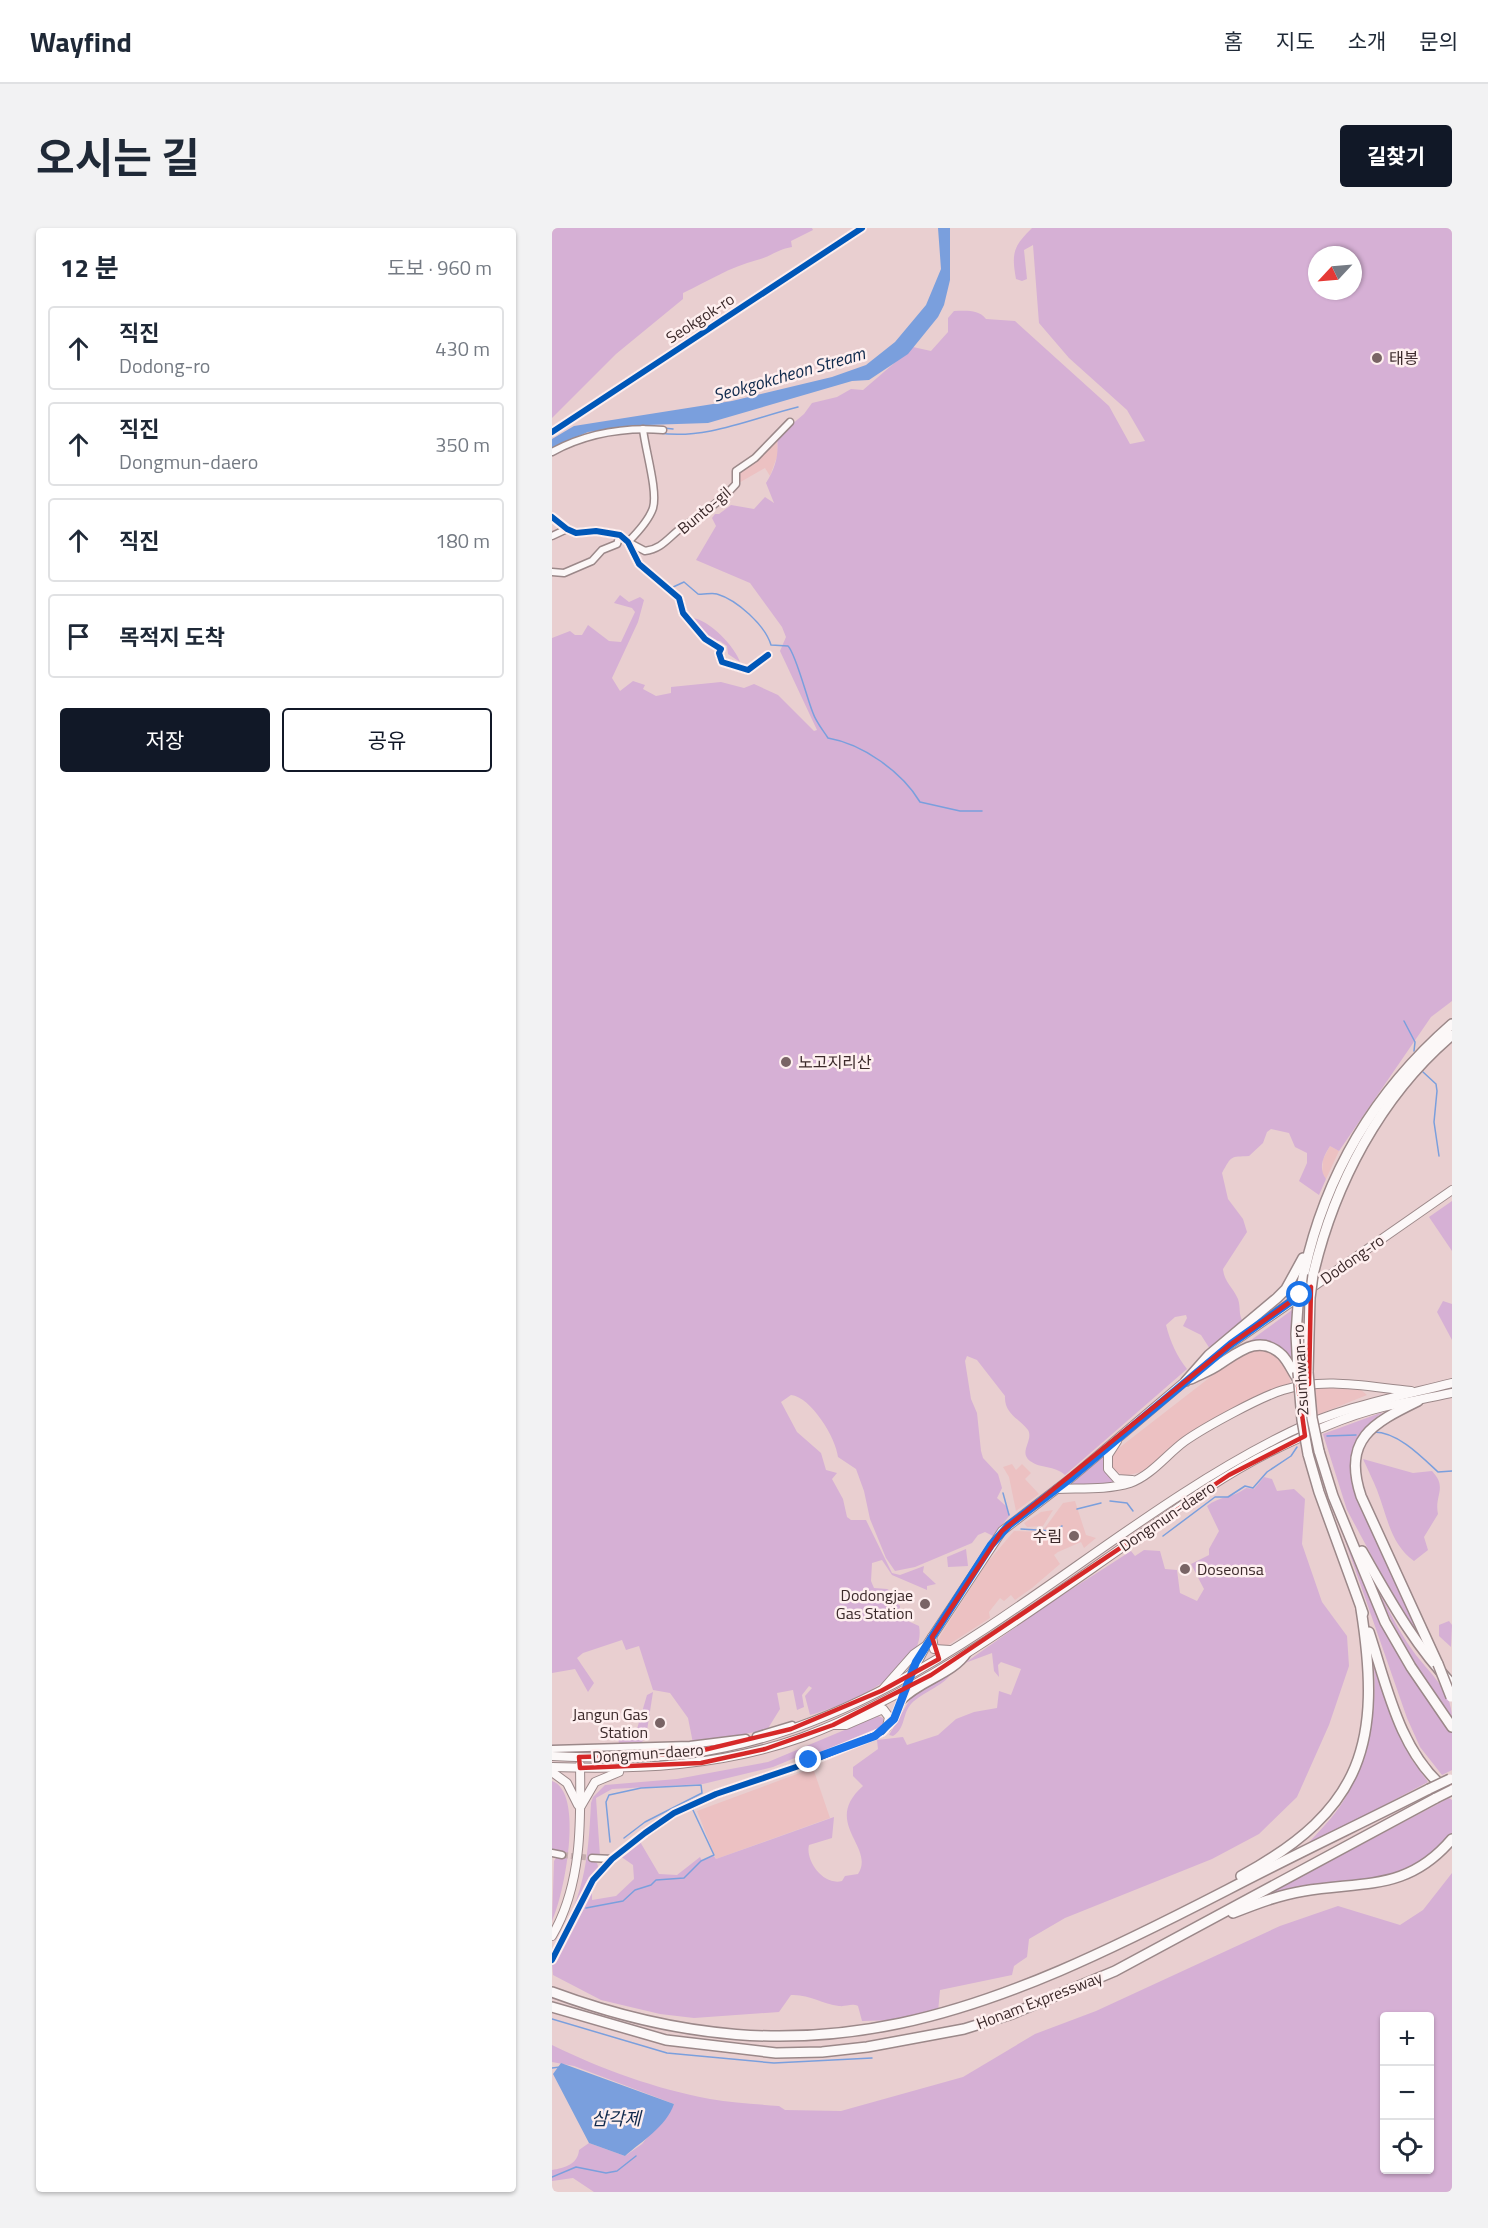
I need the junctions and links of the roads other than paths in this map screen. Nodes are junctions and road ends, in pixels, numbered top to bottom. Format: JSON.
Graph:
{"nodes":[{"id":1,"x":862,"y":228,"type":"edge"},
{"id":2,"x":790,"y":422,"type":"dead end"},
{"id":3,"x":643,"y":429,"type":"junction"},
{"id":4,"x":663,"y":430,"type":"dead end"},
{"id":5,"x":552,"y":432,"type":"edge"},
{"id":6,"x":552,"y":452,"type":"edge"},
{"id":7,"x":552,"y":517,"type":"edge"},
{"id":8,"x":567,"y":530,"type":"junction"},
{"id":9,"x":620,"y":535,"type":"junction"},
{"id":10,"x":552,"y":536,"type":"edge"},
{"id":11,"x":628,"y":542,"type":"junction"},
{"id":12,"x":553,"y":572,"type":"edge"},
{"id":13,"x":768,"y":655,"type":"dead end"},
{"id":14,"x":1452,"y":1024,"type":"edge"},
{"id":15,"x":1452,"y":1035,"type":"edge"},
{"id":16,"x":1452,"y":1190,"type":"edge"},
{"id":17,"x":1312,"y":1241,"type":"junction"},
{"id":18,"x":1299,"y":1374,"type":"junction"},
{"id":19,"x":1186,"y":1381,"type":"junction"},
{"id":20,"x":1452,"y":1383,"type":"edge"},
{"id":21,"x":1452,"y":1393,"type":"edge"},
{"id":22,"x":1418,"y":1396,"type":"junction"},
{"id":23,"x":1119,"y":1436,"type":"junction"},
{"id":24,"x":1139,"y":1479,"type":"junction"},
{"id":25,"x":1057,"y":1489,"type":"junction"},
{"id":26,"x":1345,"y":1523,"type":"junction"},
{"id":27,"x":1361,"y":1609,"type":"junction"},
{"id":28,"x":932,"y":1637,"type":"junction"},
{"id":29,"x":926,"y":1646,"type":"junction"},
{"id":30,"x":955,"y":1650,"type":"junction"},
{"id":31,"x":969,"y":1651,"type":"junction"},
{"id":32,"x":910,"y":1677,"type":"junction"},
{"id":33,"x":1452,"y":1684,"type":"edge"},
{"id":34,"x":906,"y":1689,"type":"junction"},
{"id":35,"x":881,"y":1691,"type":"junction"},
{"id":36,"x":1451,"y":1699,"type":"edge"},
{"id":37,"x":900,"y":1704,"type":"junction"},
{"id":38,"x":804,"y":1723,"type":"junction"},
{"id":39,"x":833,"y":1725,"type":"junction"},
{"id":40,"x":887,"y":1727,"type":"junction"},
{"id":41,"x":1452,"y":1727,"type":"edge"},
{"id":42,"x":552,"y":1749,"type":"edge"},
{"id":43,"x":552,"y":1756,"type":"edge"},
{"id":44,"x":579,"y":1757,"type":"junction"},
{"id":45,"x":552,"y":1767,"type":"edge"},
{"id":46,"x":580,"y":1768,"type":"junction"},
{"id":47,"x":629,"y":1769,"type":"junction"},
{"id":48,"x":552,"y":1772,"type":"edge"},
{"id":49,"x":1451,"y":1778,"type":"edge"},
{"id":50,"x":1452,"y":1791,"type":"edge"},
{"id":51,"x":579,"y":1810,"type":"junction"},
{"id":52,"x":1452,"y":1839,"type":"edge"},
{"id":53,"x":552,"y":1853,"type":"edge"},
{"id":54,"x":562,"y":1855,"type":"tunnel mouth"},
{"id":55,"x":592,"y":1858,"type":"tunnel mouth"},
{"id":56,"x":612,"y":1859,"type":"junction"},
{"id":57,"x":1202,"y":1924,"type":"junction"},
{"id":58,"x":552,"y":1936,"type":"edge"},
{"id":59,"x":552,"y":1960,"type":"edge"},
{"id":60,"x":1083,"y":1962,"type":"junction"},
{"id":61,"x":552,"y":1992,"type":"edge"},
{"id":62,"x":552,"y":2007,"type":"edge"}],
"edges":[{"from":1,"to":5,"type":"street","name":"Seokgok-ro"},
{"from":2,"to":11,"type":"street","name":"Bunto-gil"},
{"from":3,"to":4,"type":"street"},
{"from":3,"to":6,"type":"street"},
{"from":3,"to":11,"type":"street"},
{"from":7,"to":8,"type":"street"},
{"from":8,"to":9,"type":"street"},
{"from":8,"to":10,"type":"street"},
{"from":9,"to":11,"type":"street"},
{"from":9,"to":12,"type":"street"},
{"from":11,"to":13,"type":"street"},
{"from":14,"to":17,"type":"highway","name":"2sunhwan-ro"},
{"from":15,"to":18,"type":"highway","name":"2sunhwan-ro","bridge":true},
{"from":16,"to":19,"type":"main road","name":"Dodong-ro"},
{"from":17,"to":18,"type":"highway","name":"2sunhwan-ro","bridge":true},
{"from":17,"to":19,"type":"highway"},
{"from":18,"to":19,"type":"highway"},
{"from":18,"to":26,"type":"highway","name":"2sunhwan-ro","bridge":true},
{"from":18,"to":27,"type":"highway","name":"2sunhwan-ro","bridge":true},
{"from":19,"to":23,"type":"main road","name":"Dodong-ro"},
{"from":20,"to":22,"type":"main road","name":"Dongmun-daero"},
{"from":21,"to":22,"type":"main road","name":"Dongmun-daero"},
{"from":22,"to":24,"type":"main road","name":"Dongmun-daero"},
{"from":22,"to":30,"type":"main road","name":"Dongmun-daero"},
{"from":22,"to":31,"type":"main road","name":"Dongmun-daero"},
{"from":22,"to":36,"type":"highway","bridge":true},
{"from":23,"to":24,"type":"main road"},
{"from":23,"to":25,"type":"main road","name":"Dodong-ro"},
{"from":24,"to":25,"type":"main road","name":"Dongmun-daero"},
{"from":25,"to":28,"type":"main road"},
{"from":26,"to":33,"type":"highway"},
{"from":26,"to":41,"type":"highway"},
{"from":27,"to":50,"type":"highway"},
{"from":27,"to":60,"type":"highway"},
{"from":28,"to":29,"type":"main road"},
{"from":28,"to":30,"type":"main road"},
{"from":29,"to":32,"type":"main road"},
{"from":29,"to":35,"type":"main road"},
{"from":30,"to":32,"type":"main road","name":"Dongmun-daero"},
{"from":31,"to":34,"type":"main road","name":"Dongmun-daero"},
{"from":31,"to":37,"type":"street"},
{"from":32,"to":34,"type":"main road"},
{"from":32,"to":35,"type":"main road","name":"Dongmun-daero"},
{"from":34,"to":37,"type":"street"},
{"from":34,"to":39,"type":"main road","name":"Dongmun-daero"},
{"from":35,"to":38,"type":"main road","name":"Dongmun-daero"},
{"from":37,"to":40,"type":"street"},
{"from":38,"to":42,"type":"street"},
{"from":38,"to":44,"type":"main road","name":"Dongmun-daero"},
{"from":39,"to":40,"type":"main road"},
{"from":39,"to":47,"type":"main road","name":"Dongmun-daero"},
{"from":40,"to":56,"type":"street"},
{"from":43,"to":44,"type":"main road","name":"Dongmun-daero"},
{"from":44,"to":46,"type":"main road"},
{"from":45,"to":46,"type":"main road","name":"Dongmun-daero"},
{"from":46,"to":47,"type":"main road","name":"Dongmun-daero"},
{"from":46,"to":51,"type":"main road"},
{"from":47,"to":51,"type":"main road"},
{"from":48,"to":51,"type":"main road"},
{"from":49,"to":60,"type":"highway","name":"Honam Expressway","bridge":true},
{"from":50,"to":57,"type":"highway","name":"Honam Expressway","bridge":true},
{"from":51,"to":58,"type":"main road"},
{"from":52,"to":57,"type":"highway"},
{"from":53,"to":54,"type":"street"},
{"from":55,"to":56,"type":"street"},
{"from":56,"to":59,"type":"street"},
{"from":57,"to":62,"type":"highway","name":"Honam Expressway"},
{"from":60,"to":61,"type":"highway","name":"Honam Expressway"}]}
